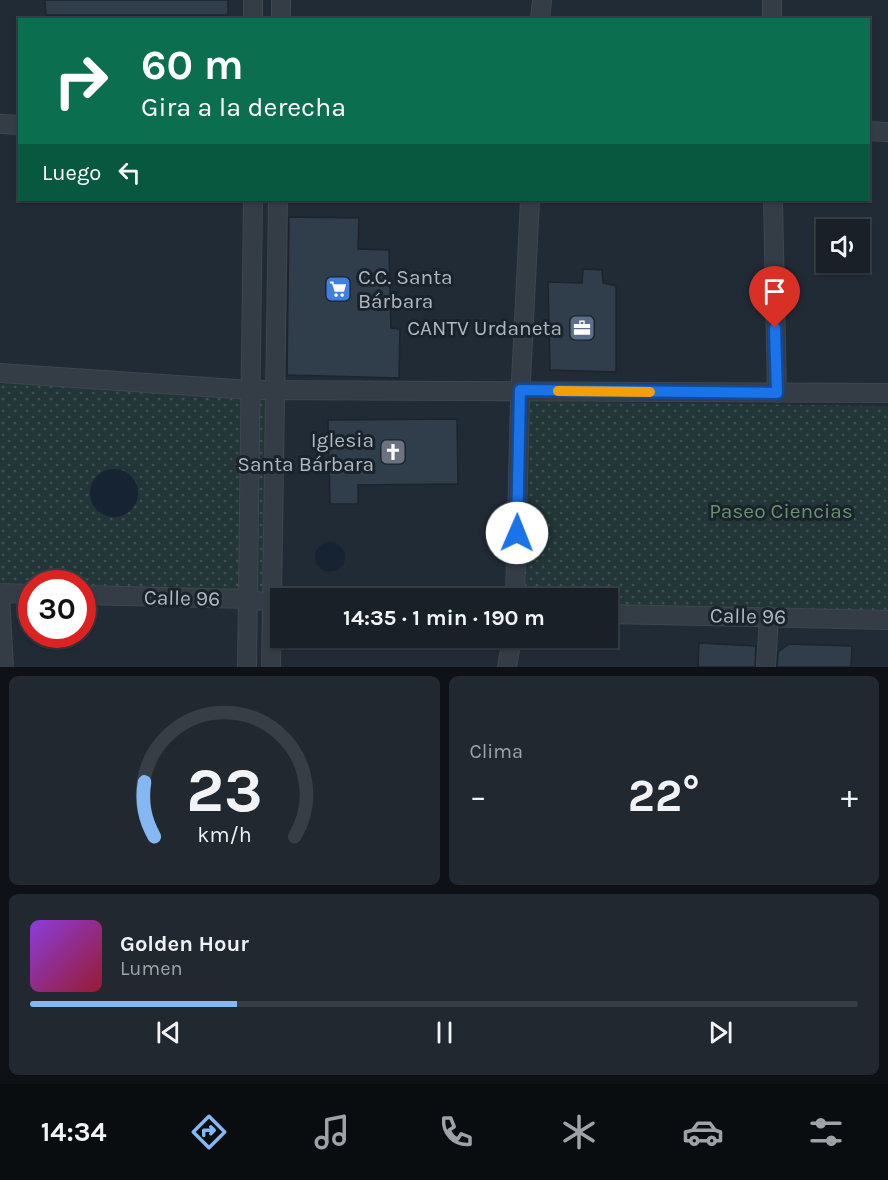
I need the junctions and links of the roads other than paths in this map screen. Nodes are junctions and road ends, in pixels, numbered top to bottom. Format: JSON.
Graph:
{"nodes":[{"id":1,"x":253,"y":0,"type":"edge"},
{"id":2,"x":281,"y":0,"type":"edge"},
{"id":3,"x":542,"y":0,"type":"edge"},
{"id":4,"x":772,"y":0,"type":"edge"},
{"id":5,"x":253,"y":18,"type":"edge"},
{"id":6,"x":280,"y":18,"type":"edge"},
{"id":7,"x":540,"y":18,"type":"edge"},
{"id":8,"x":772,"y":18,"type":"edge"},
{"id":9,"x":0,"y":124,"type":"edge"},
{"id":10,"x":18,"y":125,"type":"edge"},
{"id":11,"x":870,"y":131,"type":"edge"},
{"id":12,"x":888,"y":132,"type":"edge"},
{"id":13,"x":253,"y":201,"type":"edge"},
{"id":14,"x":278,"y":201,"type":"edge"},
{"id":15,"x":530,"y":201,"type":"edge"},
{"id":16,"x":772,"y":201,"type":"edge"},
{"id":17,"x":0,"y":372,"type":"edge"},
{"id":18,"x":274,"y":389,"type":"junction"},
{"id":19,"x":251,"y":390,"type":"junction"},
{"id":20,"x":520,"y":390,"type":"junction"},
{"id":21,"x":777,"y":393,"type":"junction"},
{"id":22,"x":888,"y":393,"type":"edge"},
{"id":23,"x":277,"y":588,"type":"edge"},
{"id":24,"x":515,"y":588,"type":"edge"},
{"id":25,"x":18,"y":594,"type":"edge"},
{"id":26,"x":0,"y":595,"type":"edge"},
{"id":27,"x":96,"y":595,"type":"edge"},
{"id":28,"x":248,"y":599,"type":"junction"},
{"id":29,"x":270,"y":603,"type":"edge"},
{"id":30,"x":618,"y":614,"type":"edge"},
{"id":31,"x":769,"y":616,"type":"junction"},
{"id":32,"x":888,"y":620,"type":"edge"},
{"id":33,"x":274,"y":648,"type":"edge"},
{"id":34,"x":510,"y":648,"type":"edge"},
{"id":35,"x":4,"y":667,"type":"edge"},
{"id":36,"x":247,"y":667,"type":"edge"},
{"id":37,"x":272,"y":667,"type":"edge"},
{"id":38,"x":507,"y":667,"type":"edge"},
{"id":39,"x":766,"y":667,"type":"edge"}],
"edges":[{"from":1,"to":5,"type":"street"},
{"from":2,"to":6,"type":"street"},
{"from":3,"to":7,"type":"street"},
{"from":4,"to":8,"type":"street"},
{"from":9,"to":10,"type":"street"},
{"from":11,"to":12,"type":"street"},
{"from":13,"to":19,"type":"street"},
{"from":14,"to":18,"type":"street"},
{"from":15,"to":20,"type":"street"},
{"from":16,"to":21,"type":"street"},
{"from":17,"to":19,"type":"street"},
{"from":18,"to":19,"type":"street"},
{"from":18,"to":20,"type":"street"},
{"from":18,"to":23,"type":"street"},
{"from":19,"to":28,"type":"street"},
{"from":20,"to":21,"type":"street"},
{"from":20,"to":24,"type":"street"},
{"from":21,"to":22,"type":"street"},
{"from":25,"to":26,"type":"street"},
{"from":26,"to":35,"type":"street"},
{"from":27,"to":28,"type":"street","name":"Calle 96"},
{"from":28,"to":29,"type":"street","name":"Calle 96"},
{"from":28,"to":36,"type":"street"},
{"from":30,"to":31,"type":"street","name":"Calle 96"},
{"from":31,"to":32,"type":"street","name":"Calle 96"},
{"from":31,"to":39,"type":"street"},
{"from":33,"to":37,"type":"street"},
{"from":34,"to":38,"type":"street"}]}
